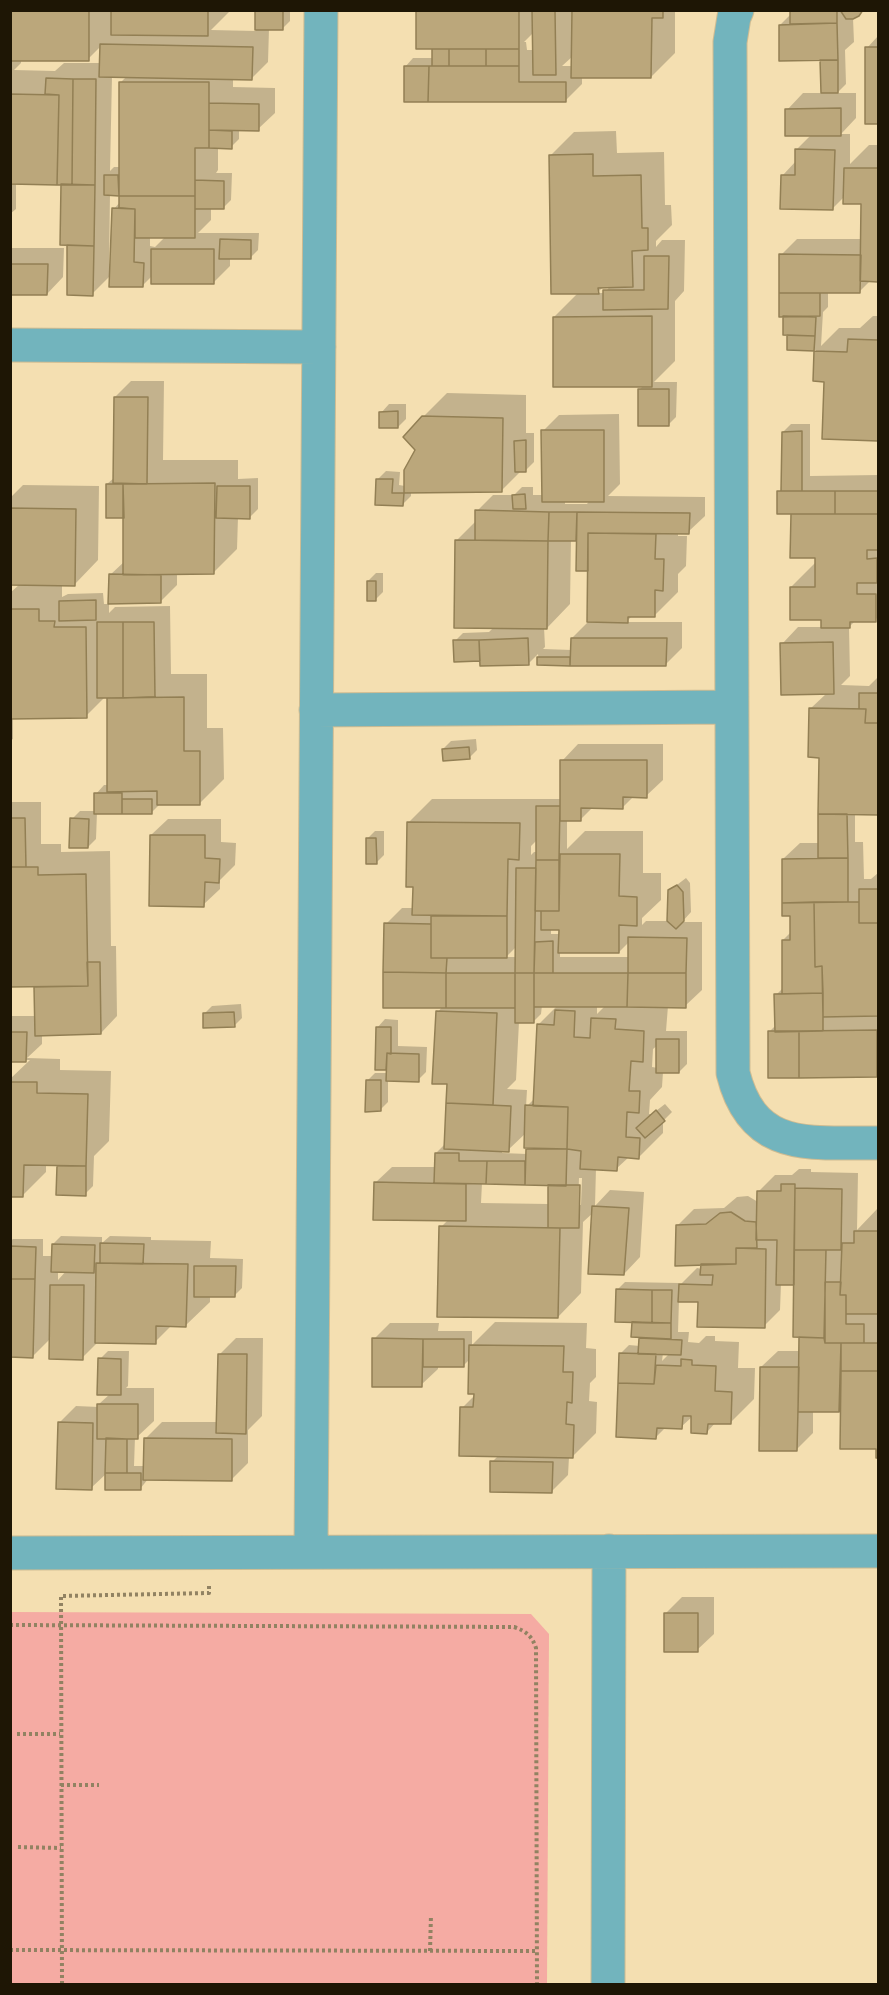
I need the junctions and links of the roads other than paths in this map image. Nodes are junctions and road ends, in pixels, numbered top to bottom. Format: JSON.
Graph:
{"nodes":[{"id":1,"x":321,"y":10,"type":"edge"},
{"id":2,"x":737,"y":10,"type":"edge"},
{"id":3,"x":10,"y":345,"type":"edge"},
{"id":4,"x":319,"y":347,"type":"junction"},
{"id":5,"x":731,"y":707,"type":"junction"},
{"id":6,"x":316,"y":710,"type":"junction"},
{"id":7,"x":879,"y":1143,"type":"edge"},
{"id":8,"x":609,"y":1551,"type":"junction"},
{"id":9,"x":879,"y":1551,"type":"edge"},
{"id":10,"x":311,"y":1552,"type":"junction"},
{"id":11,"x":10,"y":1553,"type":"edge"},
{"id":12,"x":608,"y":1984,"type":"edge"}],
"edges":[{"from":1,"to":4,"type":"street"},
{"from":2,"to":5,"type":"street"},
{"from":3,"to":4,"type":"street"},
{"from":4,"to":6,"type":"street"},
{"from":5,"to":6,"type":"street"},
{"from":5,"to":7,"type":"street"},
{"from":6,"to":10,"type":"street"},
{"from":8,"to":9,"type":"street"},
{"from":8,"to":10,"type":"street"},
{"from":8,"to":12,"type":"street"},
{"from":10,"to":11,"type":"street"}]}
